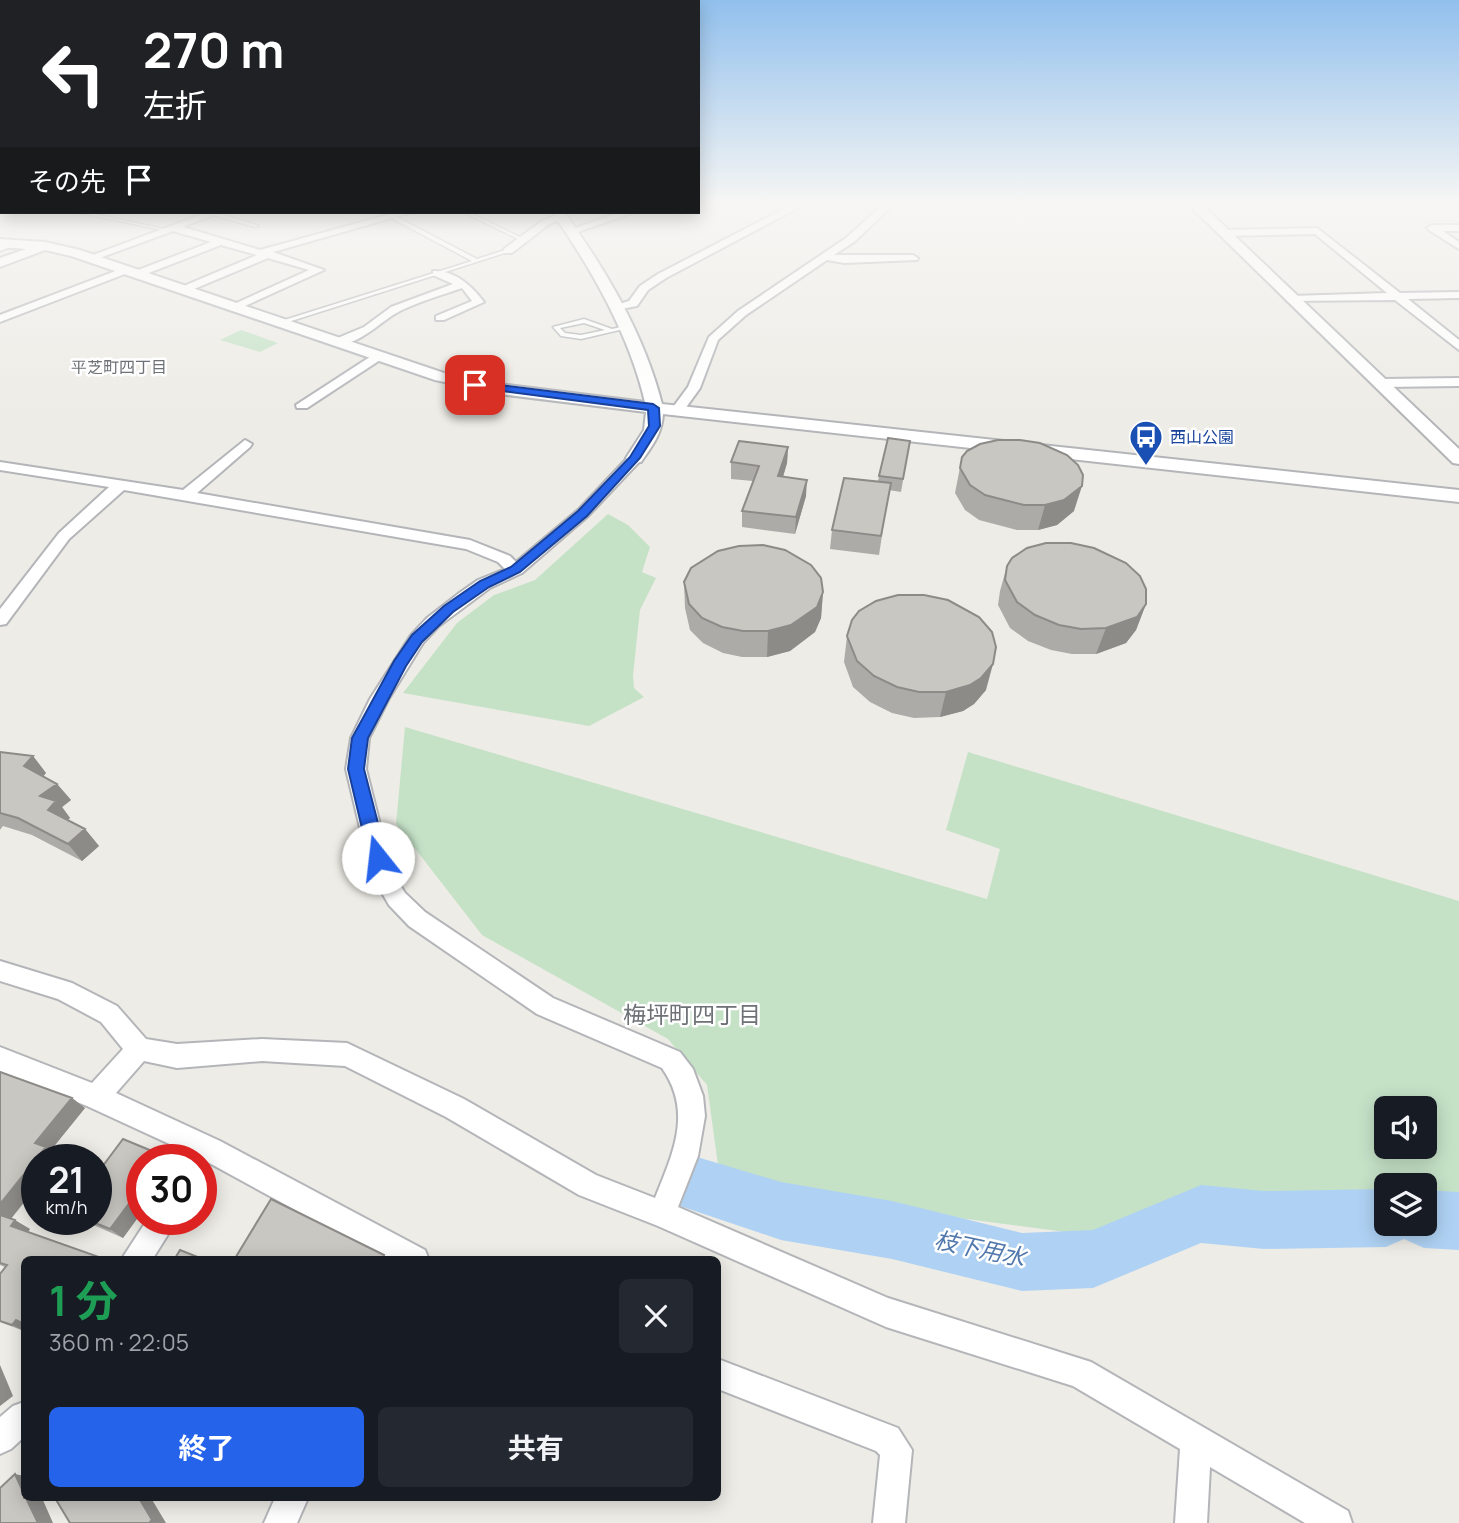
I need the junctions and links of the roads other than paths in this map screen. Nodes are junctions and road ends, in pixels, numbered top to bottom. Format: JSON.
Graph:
{"nodes":[{"id":1,"x":131,"y":272,"type":"joint"},
{"id":2,"x":223,"y":272,"type":"edge"},
{"id":3,"x":314,"y":272,"type":"edge"},
{"id":4,"x":440,"y":272,"type":"edge"},
{"id":5,"x":596,"y":272,"type":"edge"},
{"id":6,"x":670,"y":272,"type":"edge"},
{"id":7,"x":805,"y":272,"type":"edge"},
{"id":8,"x":1264,"y":272,"type":"edge"},
{"id":9,"x":1368,"y":272,"type":"edge"},
{"id":10,"x":437,"y":273,"type":"junction"},
{"id":11,"x":463,"y":284,"type":"junction"},
{"id":12,"x":183,"y":290,"type":"junction"},
{"id":13,"x":1459,"y":295,"type":"edge"},
{"id":14,"x":1398,"y":296,"type":"junction"},
{"id":15,"x":1291,"y":299,"type":"junction"},
{"id":16,"x":236,"y":307,"type":"junction"},
{"id":17,"x":616,"y":307,"type":"junction"},
{"id":18,"x":440,"y":318,"type":"dead end"},
{"id":19,"x":0,"y":319,"type":"edge"},
{"id":20,"x":280,"y":323,"type":"junction"},
{"id":21,"x":617,"y":329,"type":"junction"},
{"id":22,"x":337,"y":342,"type":"junction"},
{"id":23,"x":1459,"y":346,"type":"edge"},
{"id":24,"x":376,"y":356,"type":"junction"},
{"id":25,"x":1459,"y":382,"type":"edge"},
{"id":26,"x":1382,"y":383,"type":"junction"},
{"id":27,"x":302,"y":405,"type":"dead end"},
{"id":28,"x":653,"y":408,"type":"junction"},
{"id":29,"x":677,"y":410,"type":"junction"},
{"id":30,"x":245,"y":444,"type":"dead end"},
{"id":31,"x":635,"y":458,"type":"joint"},
{"id":32,"x":1459,"y":459,"type":"edge"},
{"id":33,"x":0,"y":466,"type":"edge"},
{"id":34,"x":119,"y":486,"type":"junction"},
{"id":35,"x":186,"y":495,"type":"junction"},
{"id":36,"x":1459,"y":496,"type":"edge"},
{"id":37,"x":516,"y":570,"type":"junction"},
{"id":38,"x":0,"y":620,"type":"edge"},
{"id":39,"x":0,"y":971,"type":"edge"},
{"id":40,"x":139,"y":1049,"type":"junction"},
{"id":41,"x":0,"y":1059,"type":"edge"},
{"id":42,"x":96,"y":1097,"type":"junction"},
{"id":43,"x":182,"y":1144,"type":"edge"},
{"id":44,"x":217,"y":1163,"type":"edge"},
{"id":45,"x":662,"y":1214,"type":"junction"},
{"id":46,"x":152,"y":1235,"type":"edge"},
{"id":47,"x":138,"y":1256,"type":"edge"},
{"id":48,"x":403,"y":1256,"type":"edge"},
{"id":49,"x":721,"y":1375,"type":"edge"},
{"id":50,"x":21,"y":1420,"type":"edge"},
{"id":51,"x":0,"y":1438,"type":"edge"},
{"id":52,"x":1196,"y":1442,"type":"junction"},
{"id":53,"x":291,"y":1501,"type":"edge"},
{"id":54,"x":280,"y":1523,"type":"edge"},
{"id":55,"x":889,"y":1523,"type":"edge"},
{"id":56,"x":1191,"y":1523,"type":"edge"},
{"id":57,"x":1336,"y":1523,"type":"edge"}],
"edges":[{"from":1,"to":12,"type":"street"},
{"from":1,"to":19,"type":"street"},
{"from":2,"to":12,"type":"street"},
{"from":3,"to":16,"type":"street"},
{"from":4,"to":10,"type":"lane"},
{"from":5,"to":17,"type":"street"},
{"from":6,"to":17,"type":"street"},
{"from":7,"to":29,"type":"street"},
{"from":8,"to":15,"type":"street"},
{"from":9,"to":14,"type":"street"},
{"from":10,"to":11,"type":"street"},
{"from":10,"to":20,"type":"lane"},
{"from":11,"to":18,"type":"street"},
{"from":11,"to":22,"type":"street"},
{"from":12,"to":16,"type":"street"},
{"from":13,"to":14,"type":"street"},
{"from":14,"to":15,"type":"street"},
{"from":14,"to":23,"type":"street"},
{"from":15,"to":26,"type":"street"},
{"from":16,"to":20,"type":"street"},
{"from":17,"to":21,"type":"street"},
{"from":20,"to":22,"type":"street"},
{"from":21,"to":21,"type":"lane"},
{"from":21,"to":28,"type":"street"},
{"from":22,"to":24,"type":"street"},
{"from":24,"to":27,"type":"street"},
{"from":24,"to":28,"type":"street"},
{"from":25,"to":26,"type":"street"},
{"from":26,"to":32,"type":"street"},
{"from":28,"to":29,"type":"street"},
{"from":28,"to":31,"type":"street"},
{"from":29,"to":36,"type":"street"},
{"from":30,"to":35,"type":"street"},
{"from":31,"to":37,"type":"street"},
{"from":33,"to":34,"type":"street"},
{"from":34,"to":35,"type":"street"},
{"from":34,"to":38,"type":"street"},
{"from":35,"to":37,"type":"street"},
{"from":37,"to":45,"type":"street"},
{"from":39,"to":40,"type":"street"},
{"from":40,"to":42,"type":"street"},
{"from":40,"to":45,"type":"street"},
{"from":41,"to":42,"type":"street"},
{"from":42,"to":43,"type":"street"},
{"from":44,"to":48,"type":"street"},
{"from":45,"to":52,"type":"street"},
{"from":46,"to":47,"type":"street"},
{"from":49,"to":55,"type":"street"},
{"from":50,"to":51,"type":"street"},
{"from":52,"to":56,"type":"street"},
{"from":52,"to":57,"type":"street"},
{"from":53,"to":54,"type":"street"}]}
